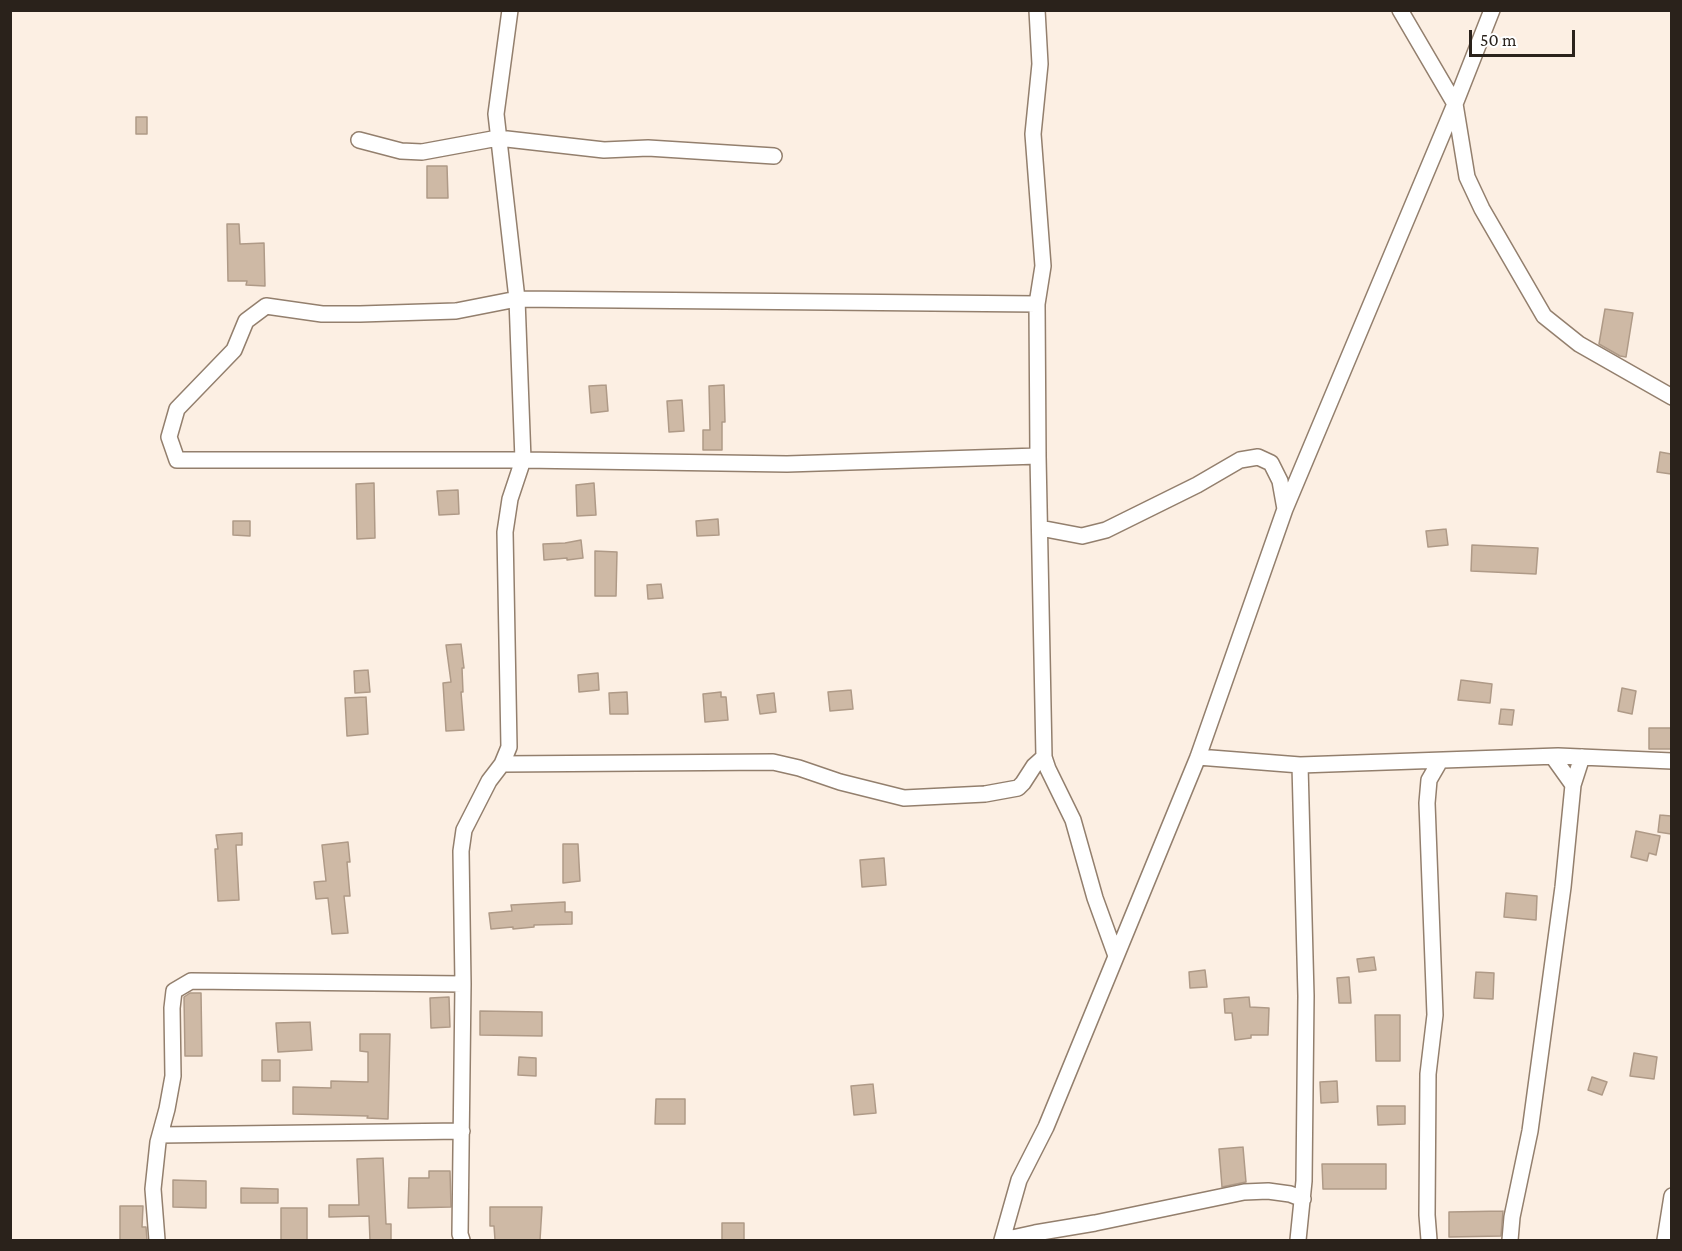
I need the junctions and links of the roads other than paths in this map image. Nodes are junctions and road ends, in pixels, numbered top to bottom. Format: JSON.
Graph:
{"nodes":[{"id":1,"x":510,"y":10,"type":"edge"},
{"id":2,"x":1037,"y":10,"type":"edge"},
{"id":3,"x":1400,"y":10,"type":"edge"},
{"id":4,"x":1492,"y":10,"type":"edge"},
{"id":5,"x":1455,"y":104,"type":"junction"},
{"id":6,"x":498,"y":138,"type":"junction"},
{"id":7,"x":359,"y":140,"type":"dead end"},
{"id":8,"x":774,"y":156,"type":"dead end"},
{"id":9,"x":517,"y":299,"type":"junction"},
{"id":10,"x":1037,"y":304,"type":"junction"},
{"id":11,"x":1671,"y":397,"type":"edge"},
{"id":12,"x":1038,"y":456,"type":"junction"},
{"id":13,"x":523,"y":460,"type":"junction"},
{"id":14,"x":1285,"y":509,"type":"junction"},
{"id":15,"x":1040,"y":528,"type":"junction"},
{"id":16,"x":1044,"y":757,"type":"junction"},
{"id":17,"x":1198,"y":757,"type":"junction"},
{"id":18,"x":1553,"y":757,"type":"junction"},
{"id":19,"x":1582,"y":757,"type":"junction"},
{"id":20,"x":1440,"y":760,"type":"junction"},
{"id":21,"x":1671,"y":761,"type":"edge"},
{"id":22,"x":502,"y":764,"type":"junction"},
{"id":23,"x":1300,"y":765,"type":"junction"},
{"id":24,"x":1573,"y":784,"type":"junction"},
{"id":25,"x":1116,"y":956,"type":"junction"},
{"id":26,"x":463,"y":984,"type":"junction"},
{"id":27,"x":462,"y":1131,"type":"junction"},
{"id":28,"x":160,"y":1135,"type":"junction"},
{"id":29,"x":1671,"y":1196,"type":"edge"},
{"id":30,"x":1303,"y":1198,"type":"junction"},
{"id":31,"x":459,"y":1238,"type":"edge"},
{"id":32,"x":156,"y":1240,"type":"edge"},
{"id":33,"x":1002,"y":1240,"type":"edge"},
{"id":34,"x":1298,"y":1240,"type":"edge"},
{"id":35,"x":1429,"y":1240,"type":"edge"},
{"id":36,"x":1510,"y":1240,"type":"edge"},
{"id":37,"x":1665,"y":1240,"type":"edge"}],
"edges":[{"from":1,"to":6,"type":"street"},
{"from":2,"to":10,"type":"street"},
{"from":3,"to":5,"type":"street"},
{"from":4,"to":5,"type":"street"},
{"from":5,"to":11,"type":"street"},
{"from":5,"to":14,"type":"street"},
{"from":6,"to":7,"type":"street"},
{"from":6,"to":8,"type":"street"},
{"from":6,"to":9,"type":"street"},
{"from":9,"to":10,"type":"street"},
{"from":9,"to":13,"type":"street"},
{"from":9,"to":13,"type":"street"},
{"from":10,"to":12,"type":"street"},
{"from":12,"to":13,"type":"street"},
{"from":12,"to":15,"type":"street"},
{"from":13,"to":22,"type":"street"},
{"from":14,"to":15,"type":"street"},
{"from":14,"to":17,"type":"street"},
{"from":15,"to":16,"type":"street"},
{"from":16,"to":22,"type":"street"},
{"from":16,"to":25,"type":"street"},
{"from":17,"to":23,"type":"street"},
{"from":17,"to":25,"type":"street"},
{"from":18,"to":19,"type":"street"},
{"from":18,"to":20,"type":"street"},
{"from":18,"to":24,"type":"street"},
{"from":19,"to":21,"type":"street"},
{"from":19,"to":24,"type":"street"},
{"from":20,"to":23,"type":"street"},
{"from":20,"to":35,"type":"street"},
{"from":22,"to":26,"type":"street"},
{"from":23,"to":30,"type":"street"},
{"from":24,"to":36,"type":"street"},
{"from":25,"to":33,"type":"street"},
{"from":26,"to":27,"type":"street"},
{"from":26,"to":28,"type":"street"},
{"from":27,"to":28,"type":"street"},
{"from":27,"to":31,"type":"street"},
{"from":28,"to":32,"type":"street"},
{"from":29,"to":37,"type":"street"},
{"from":30,"to":33,"type":"street"},
{"from":30,"to":34,"type":"street"}]}
